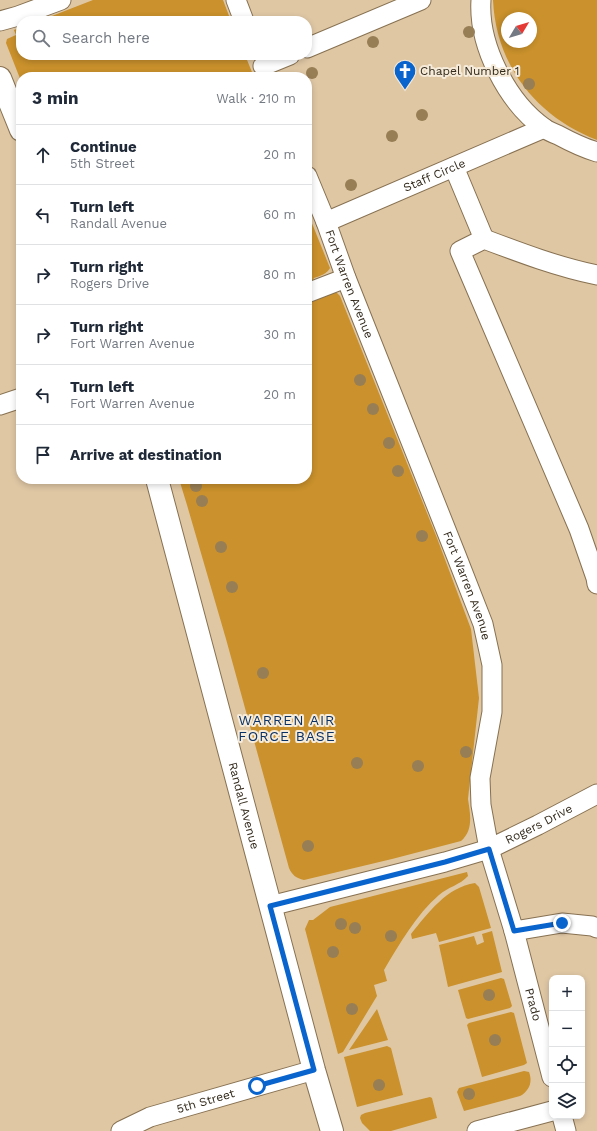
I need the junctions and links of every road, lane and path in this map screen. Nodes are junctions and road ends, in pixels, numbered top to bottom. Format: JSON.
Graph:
{"nodes":[{"id":1,"x":61,"y":0,"type":"edge"},
{"id":2,"x":236,"y":0,"type":"edge"},
{"id":3,"x":422,"y":0,"type":"edge"},
{"id":4,"x":480,"y":0,"type":"edge"},
{"id":5,"x":18,"y":16,"type":"edge"},
{"id":6,"x":242,"y":16,"type":"edge"},
{"id":7,"x":16,"y":17,"type":"edge"},
{"id":8,"x":0,"y":21,"type":"edge"},
{"id":9,"x":312,"y":46,"type":"edge"},
{"id":10,"x":278,"y":60,"type":"edge"},
{"id":11,"x":263,"y":66,"type":"edge"},
{"id":12,"x":0,"y":78,"type":"edge"},
{"id":13,"x":16,"y":118,"type":"edge"},
{"id":14,"x":544,"y":128,"type":"junction"},
{"id":15,"x":597,"y":152,"type":"edge"},
{"id":16,"x":454,"y":167,"type":"junction"},
{"id":17,"x":312,"y":188,"type":"edge"},
{"id":18,"x":326,"y":222,"type":"junction"},
{"id":19,"x":484,"y":239,"type":"junction"},
{"id":20,"x":597,"y":275,"type":"edge"},
{"id":21,"x":346,"y":278,"type":"junction"},
{"id":22,"x":312,"y":291,"type":"edge"},
{"id":23,"x":16,"y":399,"type":"edge"},
{"id":24,"x":0,"y":404,"type":"edge"},
{"id":25,"x":158,"y":484,"type":"edge"},
{"id":26,"x":597,"y":584,"type":"edge"},
{"id":27,"x":597,"y":794,"type":"edge"},
{"id":28,"x":489,"y":849,"type":"junction"},
{"id":29,"x":270,"y":906,"type":"junction"},
{"id":30,"x":597,"y":928,"type":"edge"},
{"id":31,"x":514,"y":931,"type":"junction"},
{"id":32,"x":549,"y":1066,"type":"edge"},
{"id":33,"x":314,"y":1070,"type":"junction"},
{"id":34,"x":549,"y":1112,"type":"edge"},
{"id":35,"x":563,"y":1119,"type":"edge"},
{"id":36,"x":121,"y":1131,"type":"edge"},
{"id":37,"x":332,"y":1131,"type":"edge"},
{"id":38,"x":477,"y":1131,"type":"edge"},
{"id":39,"x":566,"y":1131,"type":"edge"}],
"edges":[{"from":1,"to":5,"type":"street"},
{"from":2,"to":6,"type":"street"},
{"from":3,"to":9,"type":"street"},
{"from":4,"to":14,"type":"street"},
{"from":7,"to":8,"type":"street"},
{"from":10,"to":11,"type":"street"},
{"from":12,"to":13,"type":"street"},
{"from":14,"to":15,"type":"street"},
{"from":14,"to":16,"type":"street","name":"Staff Circle"},
{"from":16,"to":18,"type":"street","name":"Staff Circle"},
{"from":16,"to":19,"type":"street"},
{"from":17,"to":18,"type":"street","name":"Fort Warren Avenue"},
{"from":18,"to":21,"type":"street","name":"Fort Warren Avenue"},
{"from":19,"to":20,"type":"street"},
{"from":19,"to":26,"type":"street"},
{"from":21,"to":22,"type":"street"},
{"from":21,"to":28,"type":"street","name":"Fort Warren Avenue"},
{"from":23,"to":24,"type":"street"},
{"from":25,"to":29,"type":"street","name":"Randall Avenue"},
{"from":27,"to":28,"type":"street","name":"Rogers Drive"},
{"from":28,"to":29,"type":"street","name":"Rogers Drive"},
{"from":28,"to":31,"type":"street","name":"Fort Warren Avenue"},
{"from":29,"to":33,"type":"street","name":"Randall Avenue"},
{"from":30,"to":31,"type":"street"},
{"from":31,"to":32,"type":"street","name":"Prado"},
{"from":33,"to":36,"type":"street","name":"5th Street"},
{"from":33,"to":37,"type":"street","name":"Randall Avenue"},
{"from":34,"to":38,"type":"street"},
{"from":35,"to":39,"type":"street"}]}
